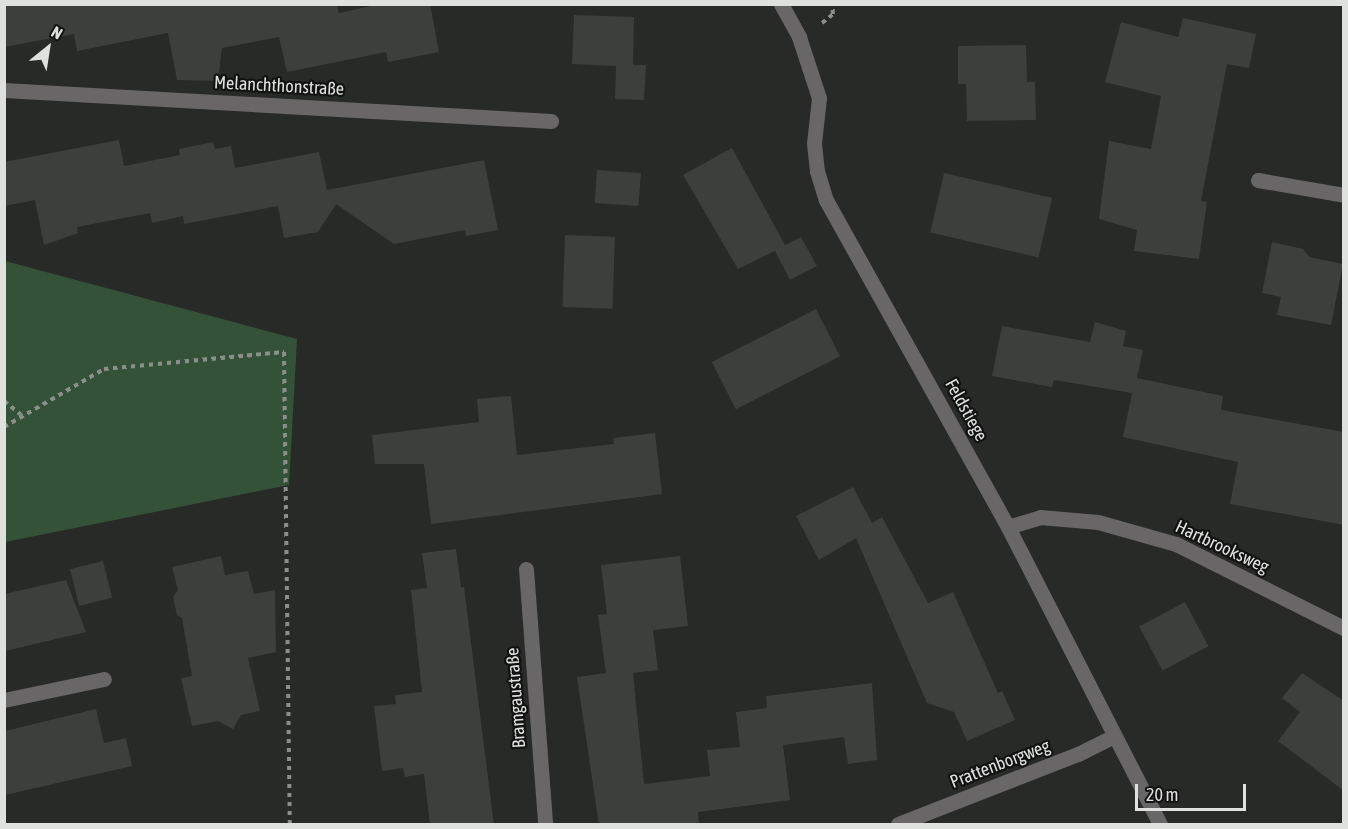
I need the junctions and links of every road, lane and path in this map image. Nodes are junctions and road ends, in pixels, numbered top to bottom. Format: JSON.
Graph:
{"nodes":[{"id":1,"x":781,"y":4,"type":"edge"},
{"id":2,"x":4,"y":90,"type":"edge"},
{"id":3,"x":550,"y":121,"type":"dead end"},
{"id":4,"x":1258,"y":180,"type":"dead end"},
{"id":5,"x":1344,"y":195,"type":"edge"},
{"id":6,"x":4,"y":401,"type":"edge"},
{"id":7,"x":21,"y":415,"type":"junction"},
{"id":8,"x":4,"y":427,"type":"edge"},
{"id":9,"x":1008,"y":527,"type":"junction"},
{"id":10,"x":526,"y":569,"type":"dead end"},
{"id":11,"x":1344,"y":628,"type":"edge"},
{"id":12,"x":104,"y":679,"type":"dead end"},
{"id":13,"x":4,"y":700,"type":"edge"},
{"id":14,"x":1114,"y":736,"type":"junction"},
{"id":15,"x":290,"y":825,"type":"edge"},
{"id":16,"x":545,"y":825,"type":"edge"},
{"id":17,"x":898,"y":825,"type":"edge"},
{"id":18,"x":1160,"y":825,"type":"edge"}],
"edges":[{"from":1,"to":9,"type":"street","name":"Feldstiege"},
{"from":2,"to":3,"type":"street","name":"Melanchthonstraße"},
{"from":4,"to":5,"type":"street"},
{"from":6,"to":7,"type":"path"},
{"from":7,"to":8,"type":"path"},
{"from":7,"to":15,"type":"path"},
{"from":9,"to":11,"type":"street","name":"Hartbrooksweg"},
{"from":9,"to":14,"type":"street","name":"Feldstiege"},
{"from":10,"to":16,"type":"street","name":"Bramgaustraße"},
{"from":12,"to":13,"type":"street"},
{"from":14,"to":17,"type":"street","name":"Prattenborgweg"},
{"from":14,"to":18,"type":"street","name":"Feldstiege"}]}
